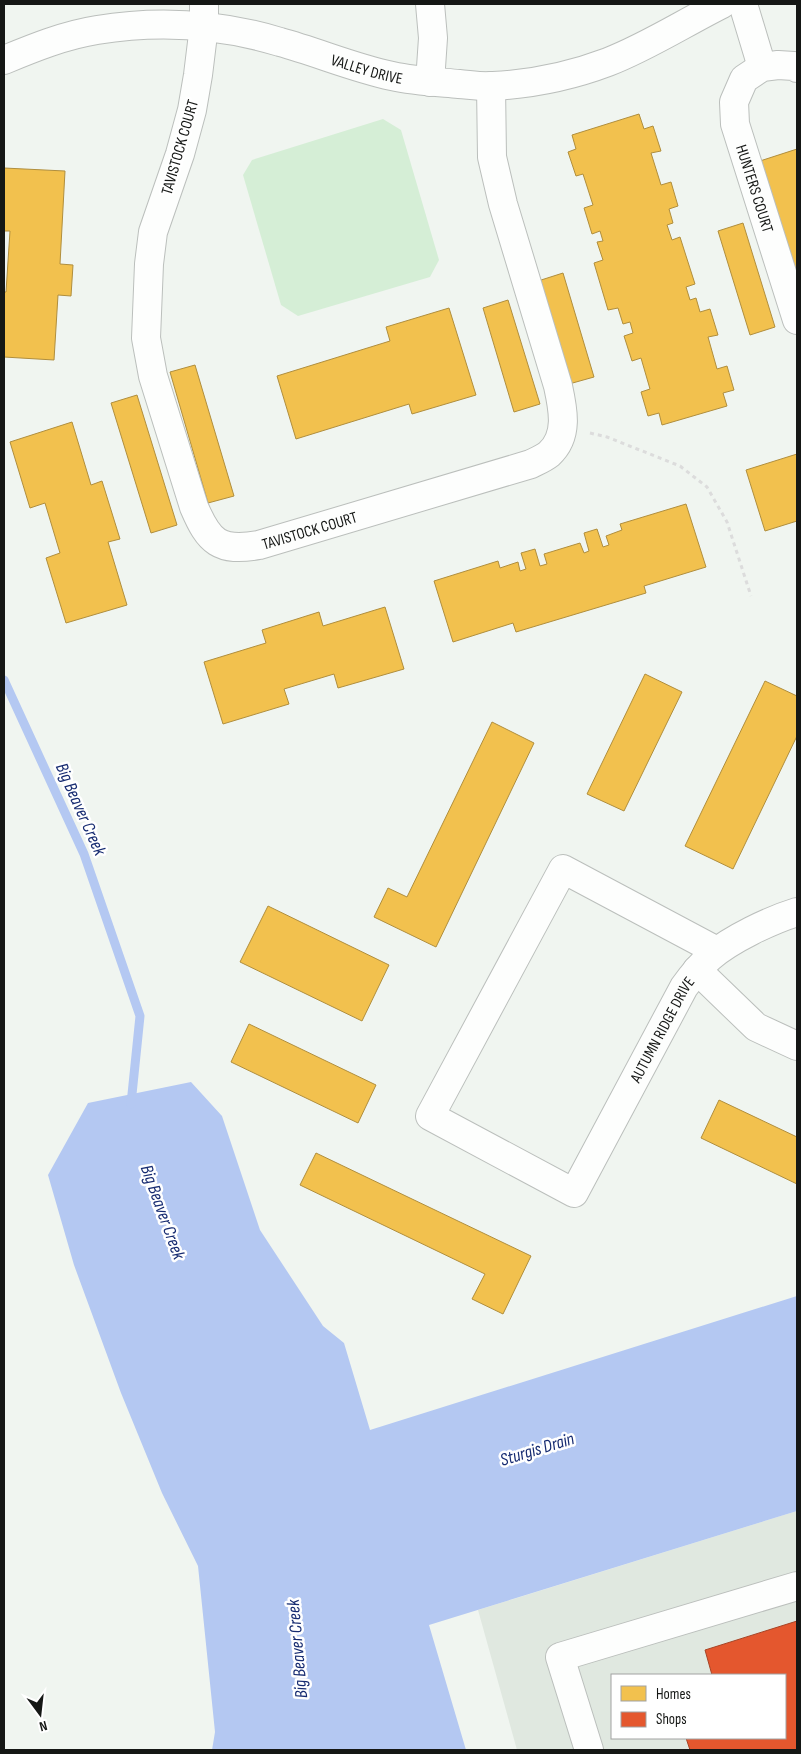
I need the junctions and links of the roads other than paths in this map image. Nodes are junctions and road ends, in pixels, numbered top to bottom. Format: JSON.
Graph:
{"nodes":[{"id":1,"x":430,"y":4,"type":"edge"},
{"id":2,"x":722,"y":4,"type":"edge"},
{"id":3,"x":743,"y":4,"type":"edge"},
{"id":4,"x":204,"y":15,"type":"edge"},
{"id":5,"x":4,"y":60,"type":"edge"},
{"id":6,"x":762,"y":67,"type":"junction"},
{"id":7,"x":797,"y":68,"type":"edge"},
{"id":8,"x":430,"y":82,"type":"junction"},
{"id":9,"x":491,"y":86,"type":"junction"},
{"id":10,"x":797,"y":320,"type":"edge"},
{"id":11,"x":797,"y":912,"type":"edge"},
{"id":12,"x":717,"y":951,"type":"junction"},
{"id":13,"x":697,"y":970,"type":"junction"},
{"id":14,"x":797,"y":1046,"type":"edge"},
{"id":15,"x":797,"y":1586,"type":"edge"},
{"id":16,"x":589,"y":1750,"type":"edge"}],
"edges":[{"from":1,"to":8,"type":"street"},
{"from":2,"to":9,"type":"street","name":"VALLEY DRIVE"},
{"from":3,"to":6,"type":"street"},
{"from":4,"to":5,"type":"street","name":"VALLEY DRIVE"},
{"from":4,"to":8,"type":"street","name":"VALLEY DRIVE"},
{"from":4,"to":9,"type":"street","name":"TAVISTOCK COURT"},
{"from":6,"to":7,"type":"street"},
{"from":6,"to":10,"type":"street","name":"HUNTERS COURT"},
{"from":8,"to":9,"type":"street","name":"VALLEY DRIVE"},
{"from":11,"to":12,"type":"street","name":"AUTUMN RIDGE DRIVE"},
{"from":12,"to":13,"type":"street","name":"AUTUMN RIDGE DRIVE"},
{"from":12,"to":13,"type":"street","name":"AUTUMN RIDGE DRIVE"},
{"from":13,"to":14,"type":"street"},
{"from":15,"to":16,"type":"street"}]}
